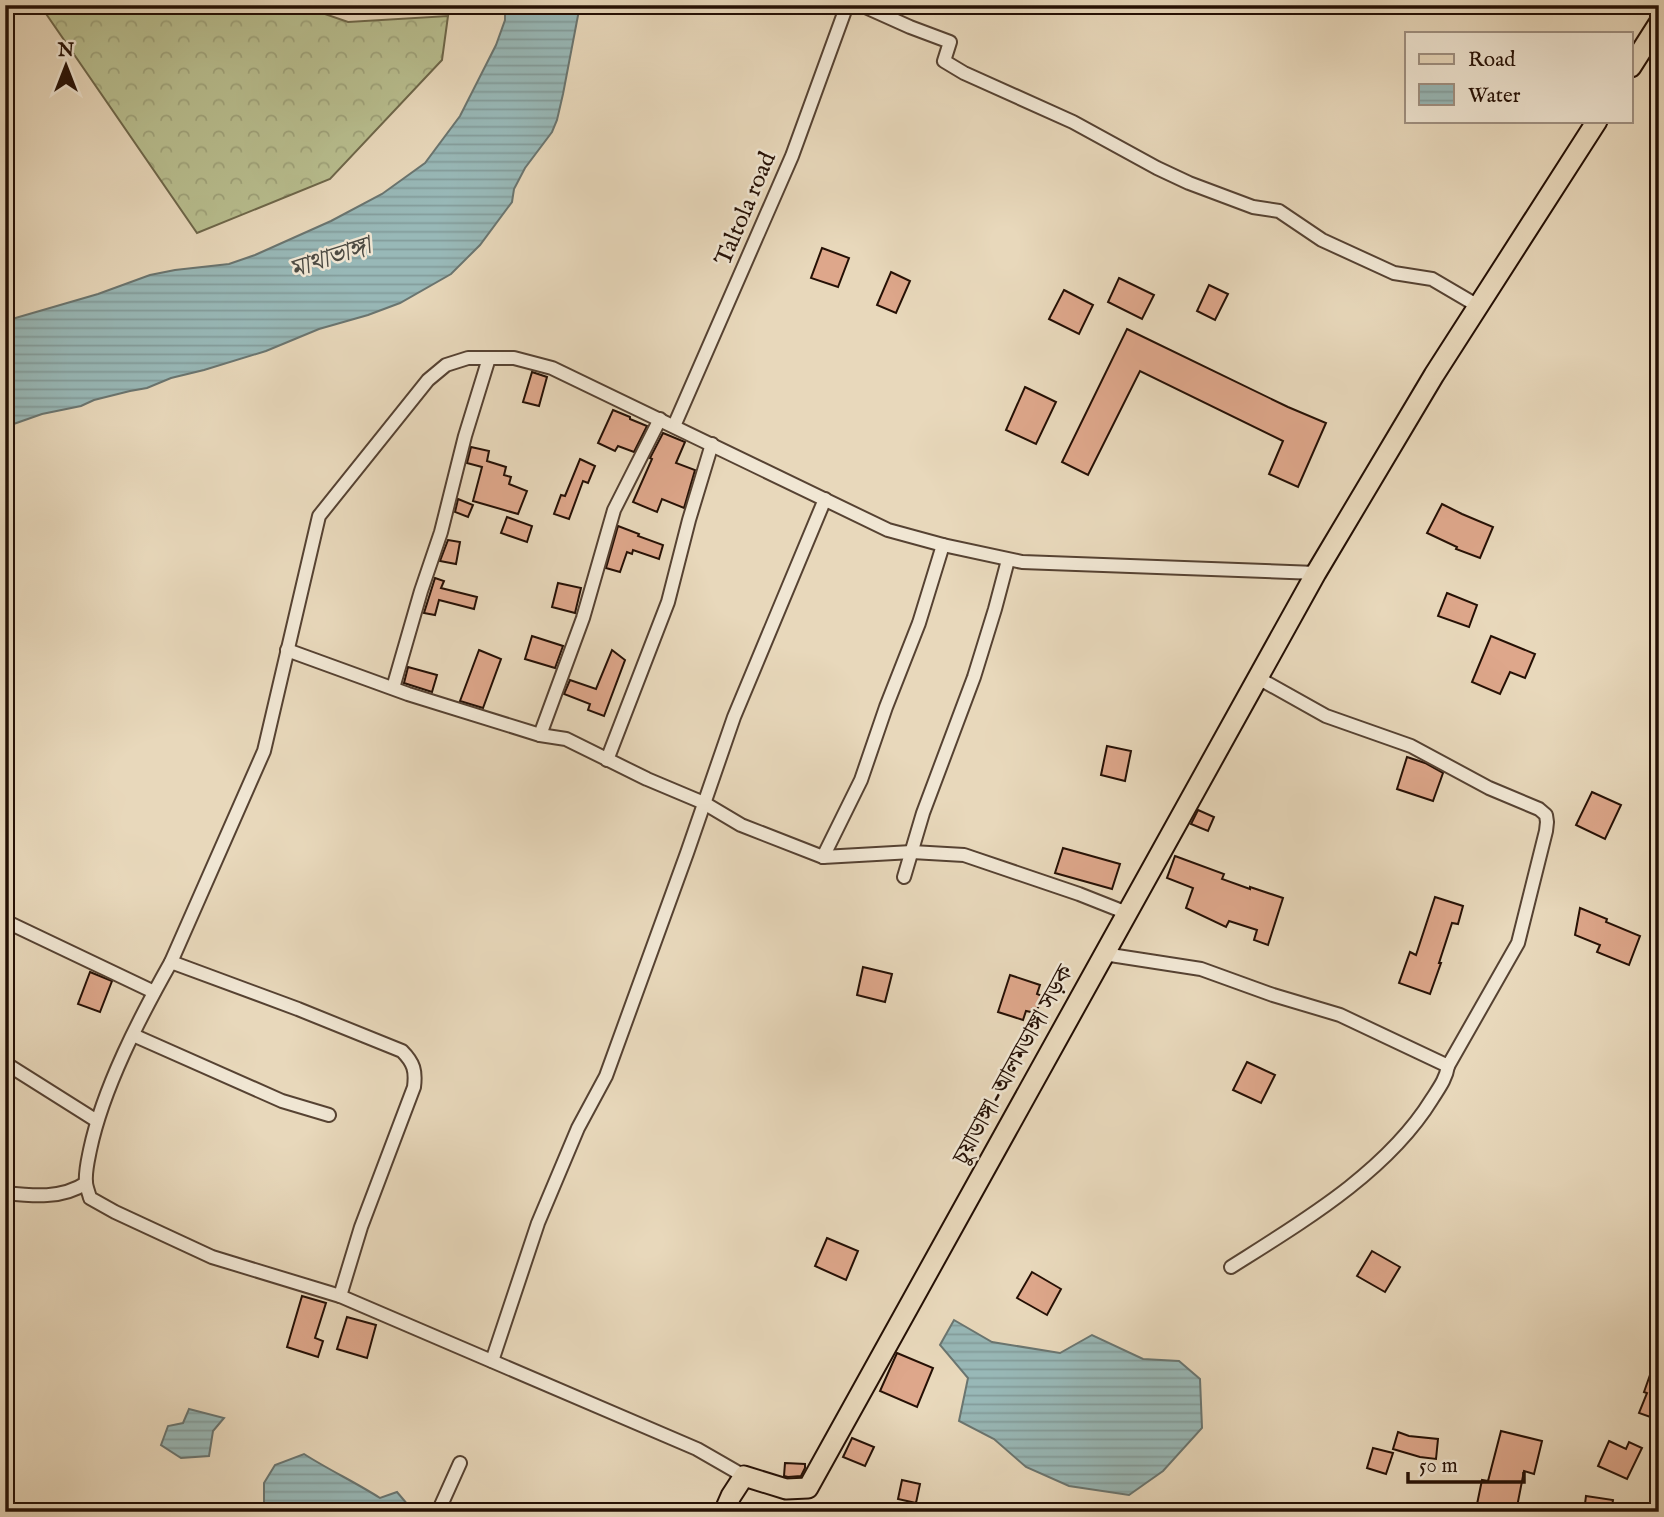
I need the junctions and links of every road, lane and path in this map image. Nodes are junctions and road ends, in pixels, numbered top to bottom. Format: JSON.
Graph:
{"nodes":[{"id":1,"x":847,"y":5,"type":"edge"},
{"id":2,"x":861,"y":5,"type":"edge"},
{"id":3,"x":1659,"y":23,"type":"edge"},
{"id":4,"x":1632,"y":65,"type":"edge"},
{"id":5,"x":1596,"y":122,"type":"edge"},
{"id":6,"x":1478,"y":306,"type":"junction"},
{"id":7,"x":489,"y":358,"type":"junction"},
{"id":8,"x":660,"y":419,"type":"junction"},
{"id":9,"x":674,"y":426,"type":"junction"},
{"id":10,"x":712,"y":444,"type":"junction"},
{"id":11,"x":825,"y":499,"type":"junction"},
{"id":12,"x":943,"y":545,"type":"junction"},
{"id":13,"x":1008,"y":559,"type":"junction"},
{"id":14,"x":1316,"y":573,"type":"junction"},
{"id":15,"x":288,"y":650,"type":"junction"},
{"id":16,"x":1258,"y":678,"type":"junction"},
{"id":17,"x":393,"y":688,"type":"junction"},
{"id":18,"x":540,"y":735,"type":"junction"},
{"id":19,"x":607,"y":760,"type":"junction"},
{"id":20,"x":704,"y":803,"type":"junction"},
{"id":21,"x":912,"y":852,"type":"junction"},
{"id":22,"x":823,"y":857,"type":"junction"},
{"id":23,"x":904,"y":877,"type":"dead end"},
{"id":24,"x":1127,"y":913,"type":"junction"},
{"id":25,"x":5,"y":921,"type":"edge"},
{"id":26,"x":1104,"y":954,"type":"junction"},
{"id":27,"x":171,"y":962,"type":"junction"},
{"id":28,"x":154,"y":992,"type":"junction"},
{"id":29,"x":133,"y":1035,"type":"junction"},
{"id":30,"x":5,"y":1063,"type":"edge"},
{"id":31,"x":1448,"y":1066,"type":"junction"},
{"id":32,"x":329,"y":1115,"type":"dead end"},
{"id":33,"x":97,"y":1121,"type":"junction"},
{"id":34,"x":86,"y":1183,"type":"junction"},
{"id":35,"x":5,"y":1193,"type":"edge"},
{"id":36,"x":1231,"y":1266,"type":"dead end"},
{"id":37,"x":340,"y":1296,"type":"junction"},
{"id":38,"x":492,"y":1361,"type":"junction"},
{"id":39,"x":460,"y":1463,"type":"dead end"},
{"id":40,"x":744,"y":1476,"type":"junction"},
{"id":41,"x":438,"y":1512,"type":"edge"},
{"id":42,"x":724,"y":1512,"type":"edge"}],
"edges":[{"from":1,"to":9,"type":"street","name":"Taltola road"},
{"from":2,"to":6,"type":"street"},
{"from":3,"to":4,"type":"main road"},
{"from":5,"to":6,"type":"main road","name":"চুয়াডাঙ্গা-আলমডাঙ্গা সড়ক"},
{"from":6,"to":14,"type":"main road","name":"চুয়াডাঙ্গা-আলমডাঙ্গা সড়ক"},
{"from":7,"to":8,"type":"street"},
{"from":7,"to":15,"type":"street"},
{"from":7,"to":17,"type":"street"},
{"from":8,"to":9,"type":"street"},
{"from":8,"to":18,"type":"street"},
{"from":9,"to":10,"type":"street"},
{"from":10,"to":11,"type":"street"},
{"from":10,"to":19,"type":"street"},
{"from":11,"to":12,"type":"street"},
{"from":11,"to":20,"type":"street"},
{"from":12,"to":13,"type":"street"},
{"from":12,"to":22,"type":"street"},
{"from":13,"to":14,"type":"street"},
{"from":13,"to":21,"type":"street"},
{"from":14,"to":16,"type":"main road","name":"চুয়াডাঙ্গা-আলমডাঙ্গা সড়ক"},
{"from":15,"to":17,"type":"street"},
{"from":15,"to":27,"type":"street"},
{"from":16,"to":24,"type":"main road","name":"চুয়াডাঙ্গা-আলমডাঙ্গা সড়ক"},
{"from":16,"to":31,"type":"street"},
{"from":17,"to":18,"type":"street"},
{"from":18,"to":19,"type":"street"},
{"from":19,"to":20,"type":"street"},
{"from":20,"to":22,"type":"street"},
{"from":20,"to":38,"type":"street"},
{"from":21,"to":22,"type":"street"},
{"from":21,"to":23,"type":"street"},
{"from":21,"to":24,"type":"street"},
{"from":24,"to":26,"type":"main road","name":"চুয়াডাঙ্গা-আলমডাঙ্গা সড়ক"},
{"from":25,"to":28,"type":"street"},
{"from":26,"to":31,"type":"street"},
{"from":26,"to":40,"type":"main road","name":"চুয়াডাঙ্গা-আলমডাঙ্গা সড়ক"},
{"from":27,"to":28,"type":"street"},
{"from":27,"to":37,"type":"street"},
{"from":28,"to":29,"type":"street"},
{"from":29,"to":32,"type":"street"},
{"from":29,"to":33,"type":"street"},
{"from":30,"to":33,"type":"street"},
{"from":31,"to":36,"type":"street"},
{"from":33,"to":34,"type":"street"},
{"from":34,"to":35,"type":"street"},
{"from":34,"to":37,"type":"street"},
{"from":37,"to":38,"type":"street"},
{"from":38,"to":40,"type":"street"},
{"from":39,"to":41,"type":"street"},
{"from":40,"to":42,"type":"main road"}]}
